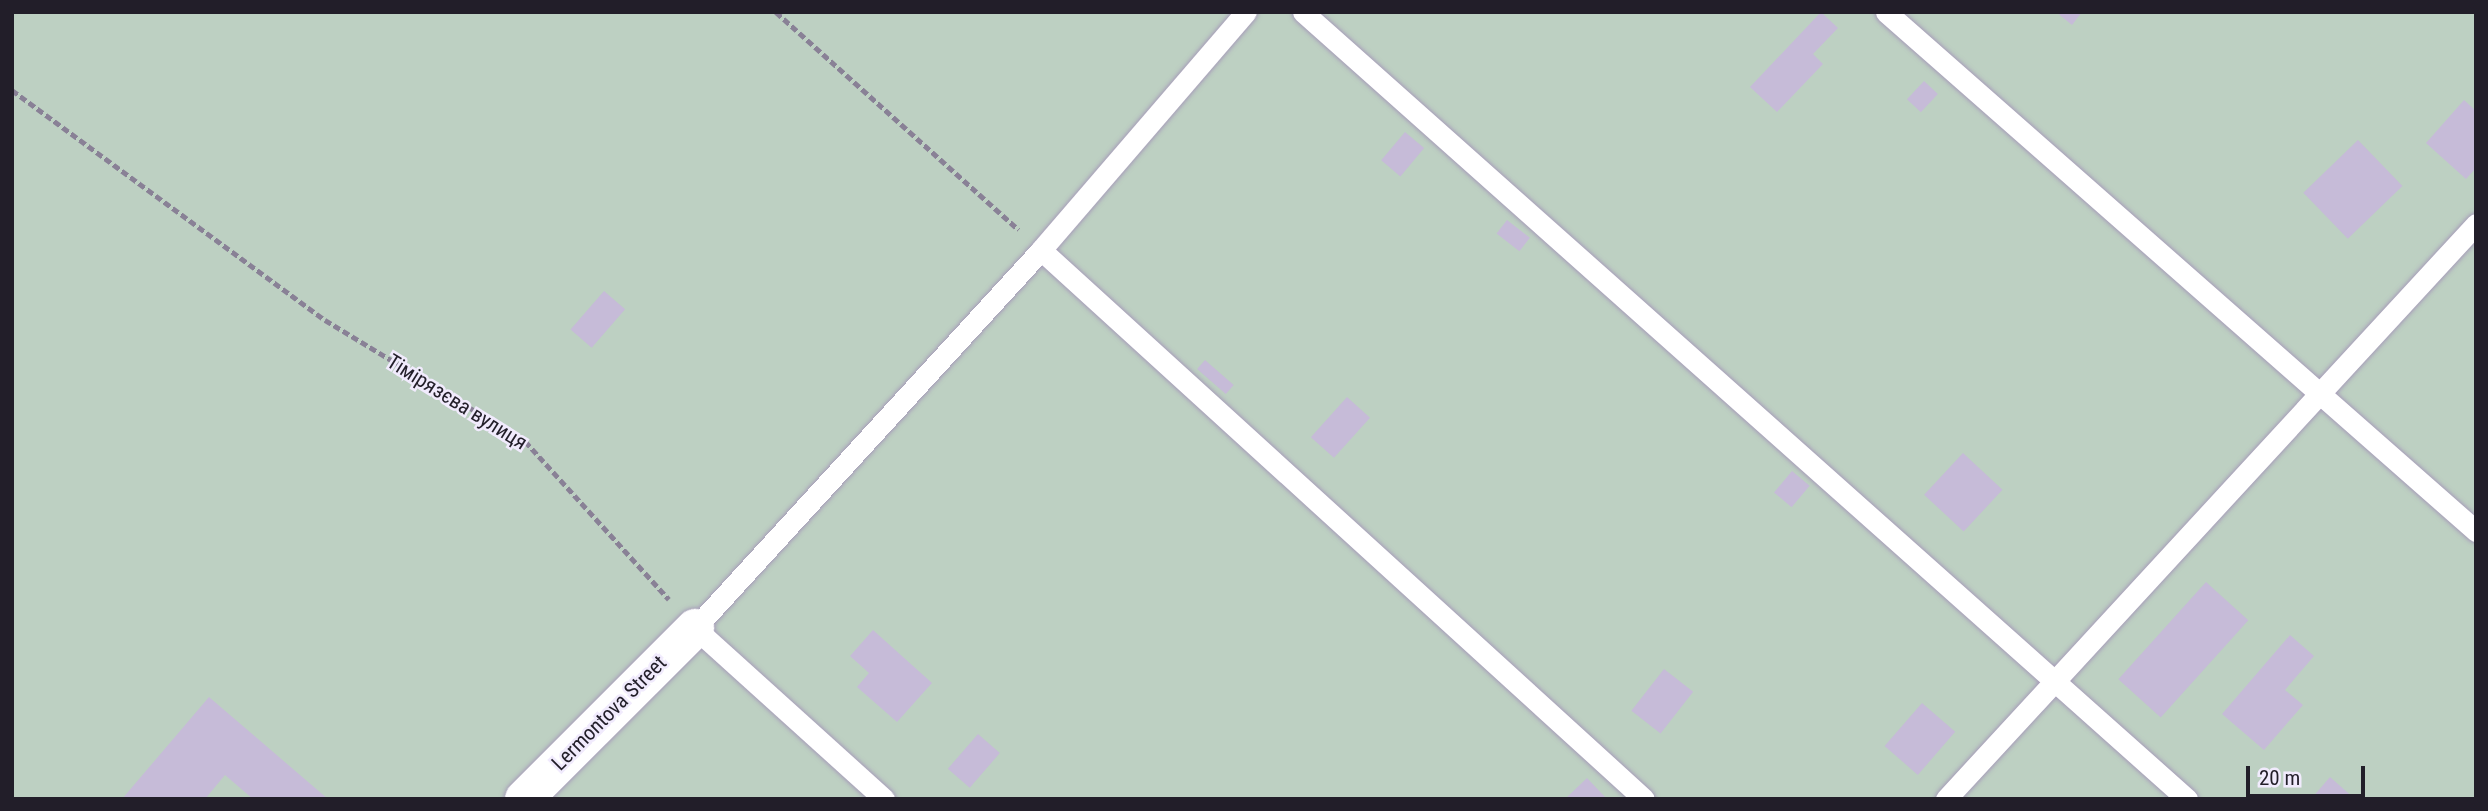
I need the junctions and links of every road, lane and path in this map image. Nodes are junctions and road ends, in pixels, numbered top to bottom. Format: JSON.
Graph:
{"nodes":[{"id":1,"x":776,"y":12,"type":"edge"},
{"id":2,"x":1246,"y":12,"type":"edge"},
{"id":3,"x":1303,"y":12,"type":"edge"},
{"id":4,"x":1885,"y":12,"type":"edge"},
{"id":5,"x":12,"y":90,"type":"edge"},
{"id":6,"x":2476,"y":223,"type":"edge"},
{"id":7,"x":1041,"y":250,"type":"junction"},
{"id":8,"x":2320,"y":393,"type":"junction"},
{"id":9,"x":2476,"y":531,"type":"edge"},
{"id":10,"x":695,"y":628,"type":"junction"},
{"id":11,"x":2053,"y":681,"type":"junction"},
{"id":12,"x":524,"y":799,"type":"edge"},
{"id":13,"x":884,"y":799,"type":"edge"},
{"id":14,"x":1644,"y":799,"type":"edge"},
{"id":15,"x":1946,"y":799,"type":"edge"},
{"id":16,"x":2187,"y":799,"type":"edge"}],
"edges":[{"from":1,"to":7,"type":"path"},
{"from":2,"to":7,"type":"lane"},
{"from":3,"to":11,"type":"lane"},
{"from":4,"to":8,"type":"lane"},
{"from":5,"to":10,"type":"path","name":"Тімірязєва вулиця"},
{"from":6,"to":8,"type":"lane"},
{"from":7,"to":10,"type":"lane"},
{"from":7,"to":14,"type":"lane"},
{"from":8,"to":9,"type":"lane"},
{"from":8,"to":11,"type":"lane"},
{"from":10,"to":12,"type":"street","name":"Lermontova Street"},
{"from":10,"to":13,"type":"lane"},
{"from":11,"to":15,"type":"lane"},
{"from":11,"to":16,"type":"lane"}]}
